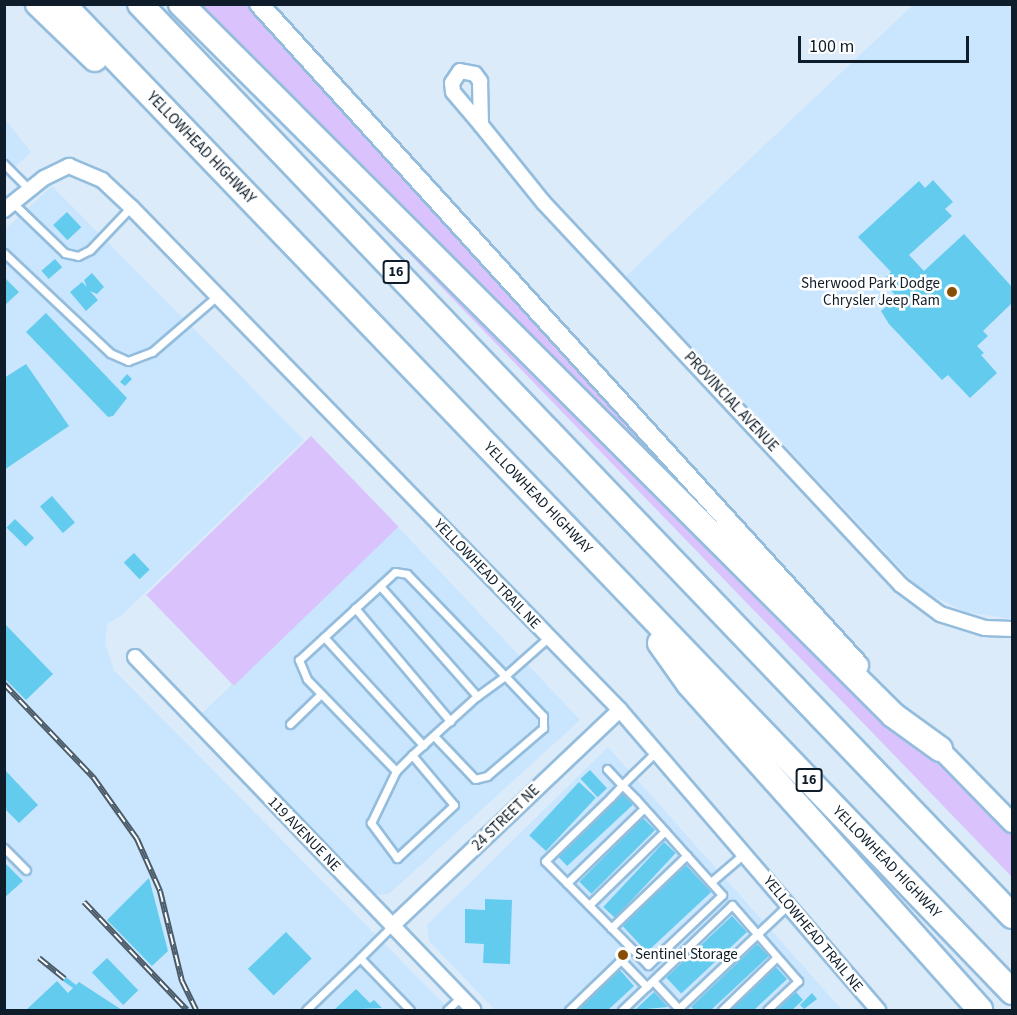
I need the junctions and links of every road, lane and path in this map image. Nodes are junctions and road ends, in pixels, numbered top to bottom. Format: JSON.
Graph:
{"nodes":[{"id":1,"x":38,"y":4,"type":"edge"},
{"id":2,"x":63,"y":4,"type":"edge"},
{"id":3,"x":140,"y":4,"type":"edge"},
{"id":4,"x":181,"y":4,"type":"edge"},
{"id":5,"x":259,"y":4,"type":"edge"},
{"id":6,"x":481,"y":125,"type":"dead end"},
{"id":7,"x":198,"y":144,"type":"junction"},
{"id":8,"x":4,"y":164,"type":"edge"},
{"id":9,"x":30,"y":190,"type":"junction"},
{"id":10,"x":9,"y":207,"type":"edge"},
{"id":11,"x":131,"y":207,"type":"junction"},
{"id":12,"x":4,"y":253,"type":"edge"},
{"id":13,"x":217,"y":296,"type":"junction"},
{"id":14,"x":605,"y":568,"type":"junction"},
{"id":15,"x":380,"y":586,"type":"junction"},
{"id":16,"x":355,"y":608,"type":"junction"},
{"id":17,"x":1012,"y":629,"type":"edge"},
{"id":18,"x":324,"y":637,"type":"junction"},
{"id":19,"x":549,"y":637,"type":"junction"},
{"id":20,"x":135,"y":657,"type":"dead end"},
{"id":21,"x":505,"y":676,"type":"junction"},
{"id":22,"x":321,"y":694,"type":"junction"},
{"id":23,"x":477,"y":696,"type":"junction"},
{"id":24,"x":620,"y":710,"type":"junction"},
{"id":25,"x":450,"y":721,"type":"junction"},
{"id":26,"x":290,"y":724,"type":"dead end"},
{"id":27,"x":434,"y":736,"type":"junction"},
{"id":28,"x":423,"y":745,"type":"junction"},
{"id":29,"x":940,"y":749,"type":"junction"},
{"id":30,"x":657,"y":751,"type":"junction"},
{"id":31,"x":412,"y":755,"type":"junction"},
{"id":32,"x":607,"y":769,"type":"dead end"},
{"id":33,"x":396,"y":771,"type":"junction"},
{"id":34,"x":622,"y":785,"type":"junction"},
{"id":35,"x":644,"y":807,"type":"junction"},
{"id":36,"x":1012,"y":823,"type":"edge"},
{"id":37,"x":665,"y":831,"type":"junction"},
{"id":38,"x":4,"y":848,"type":"edge"},
{"id":39,"x":745,"y":853,"type":"junction"},
{"id":40,"x":687,"y":855,"type":"junction"},
{"id":41,"x":26,"y":870,"type":"dead end"},
{"id":42,"x":711,"y":882,"type":"junction"},
{"id":43,"x":567,"y":883,"type":"junction"},
{"id":44,"x":722,"y":895,"type":"junction"},
{"id":45,"x":789,"y":904,"type":"junction"},
{"id":46,"x":589,"y":905,"type":"junction"},
{"id":47,"x":732,"y":905,"type":"junction"},
{"id":48,"x":1012,"y":916,"type":"edge"},
{"id":49,"x":392,"y":927,"type":"junction"},
{"id":50,"x":611,"y":928,"type":"junction"},
{"id":51,"x":756,"y":933,"type":"junction"},
{"id":52,"x":777,"y":957,"type":"junction"},
{"id":53,"x":360,"y":958,"type":"junction"},
{"id":54,"x":650,"y":984,"type":"junction"},
{"id":55,"x":1012,"y":992,"type":"edge"},
{"id":56,"x":460,"y":998,"type":"junction"},
{"id":57,"x":678,"y":1010,"type":"edge"},
{"id":58,"x":306,"y":1011,"type":"edge"},
{"id":59,"x":410,"y":1011,"type":"edge"},
{"id":60,"x":447,"y":1011,"type":"edge"},
{"id":61,"x":473,"y":1011,"type":"edge"},
{"id":62,"x":569,"y":1011,"type":"edge"},
{"id":63,"x":622,"y":1011,"type":"edge"},
{"id":64,"x":722,"y":1011,"type":"edge"},
{"id":65,"x":767,"y":1011,"type":"edge"},
{"id":66,"x":878,"y":1011,"type":"edge"},
{"id":67,"x":980,"y":1011,"type":"edge"}],
"edges":[{"from":1,"to":7,"type":"highway"},
{"from":2,"to":7,"type":"highway","name":"YELLOWHEAD HIGHWAY","number":"16"},
{"from":3,"to":48,"type":"highway","number":"16"},
{"from":4,"to":29,"type":"highway"},
{"from":5,"to":29,"type":"main road"},
{"from":6,"to":17,"type":"street","name":"PROVINCIAL AVENUE"},
{"from":7,"to":14,"type":"highway","name":"YELLOWHEAD HIGHWAY","number":"16"},
{"from":8,"to":9,"type":"lane"},
{"from":9,"to":10,"type":"street"},
{"from":9,"to":11,"type":"street","name":"YELLOWHEAD TRAIL NE"},
{"from":10,"to":11,"type":"lane"},
{"from":11,"to":13,"type":"street","name":"YELLOWHEAD TRAIL NE"},
{"from":12,"to":13,"type":"lane"},
{"from":13,"to":19,"type":"street","name":"YELLOWHEAD TRAIL NE"},
{"from":14,"to":55,"type":"highway","name":"YELLOWHEAD HIGHWAY","number":"16"},
{"from":14,"to":67,"type":"highway"},
{"from":15,"to":16,"type":"lane"},
{"from":15,"to":21,"type":"lane"},
{"from":15,"to":23,"type":"lane"},
{"from":16,"to":18,"type":"lane"},
{"from":16,"to":25,"type":"lane"},
{"from":18,"to":22,"type":"lane"},
{"from":18,"to":28,"type":"lane"},
{"from":19,"to":21,"type":"lane"},
{"from":19,"to":24,"type":"street","name":"YELLOWHEAD TRAIL NE"},
{"from":20,"to":49,"type":"street","name":"119 AVENUE NE"},
{"from":21,"to":23,"type":"lane"},
{"from":21,"to":27,"type":"lane"},
{"from":22,"to":26,"type":"lane"},
{"from":22,"to":33,"type":"lane"},
{"from":23,"to":25,"type":"lane"},
{"from":24,"to":30,"type":"street","name":"YELLOWHEAD TRAIL NE"},
{"from":24,"to":49,"type":"street","name":"24 STREET NE"},
{"from":25,"to":27,"type":"lane"},
{"from":27,"to":28,"type":"lane"},
{"from":28,"to":31,"type":"lane"},
{"from":29,"to":36,"type":"main road"},
{"from":30,"to":34,"type":"lane"},
{"from":30,"to":39,"type":"street","name":"YELLOWHEAD TRAIL NE"},
{"from":31,"to":33,"type":"lane"},
{"from":31,"to":33,"type":"lane"},
{"from":32,"to":34,"type":"lane"},
{"from":34,"to":35,"type":"lane"},
{"from":34,"to":43,"type":"lane"},
{"from":35,"to":37,"type":"lane"},
{"from":35,"to":43,"type":"lane"},
{"from":37,"to":40,"type":"lane"},
{"from":37,"to":46,"type":"lane"},
{"from":38,"to":41,"type":"lane"},
{"from":39,"to":42,"type":"lane"},
{"from":39,"to":45,"type":"street","name":"YELLOWHEAD TRAIL NE"},
{"from":40,"to":42,"type":"lane"},
{"from":40,"to":50,"type":"lane"},
{"from":42,"to":44,"type":"lane"},
{"from":43,"to":46,"type":"lane"},
{"from":44,"to":47,"type":"lane"},
{"from":44,"to":50,"type":"lane"},
{"from":45,"to":51,"type":"lane"},
{"from":45,"to":66,"type":"street","name":"YELLOWHEAD TRAIL NE"},
{"from":46,"to":50,"type":"lane"},
{"from":47,"to":51,"type":"lane"},
{"from":47,"to":54,"type":"lane"},
{"from":49,"to":53,"type":"lane"},
{"from":49,"to":56,"type":"street","name":"119 AVENUE NE"},
{"from":51,"to":52,"type":"lane"},
{"from":51,"to":57,"type":"lane"},
{"from":52,"to":64,"type":"lane"},
{"from":52,"to":65,"type":"lane"},
{"from":53,"to":58,"type":"lane"},
{"from":53,"to":59,"type":"lane"},
{"from":54,"to":57,"type":"lane"},
{"from":54,"to":62,"type":"lane"},
{"from":54,"to":63,"type":"lane"},
{"from":56,"to":60,"type":"lane"},
{"from":56,"to":61,"type":"street","name":"119 AVENUE NE"}]}
